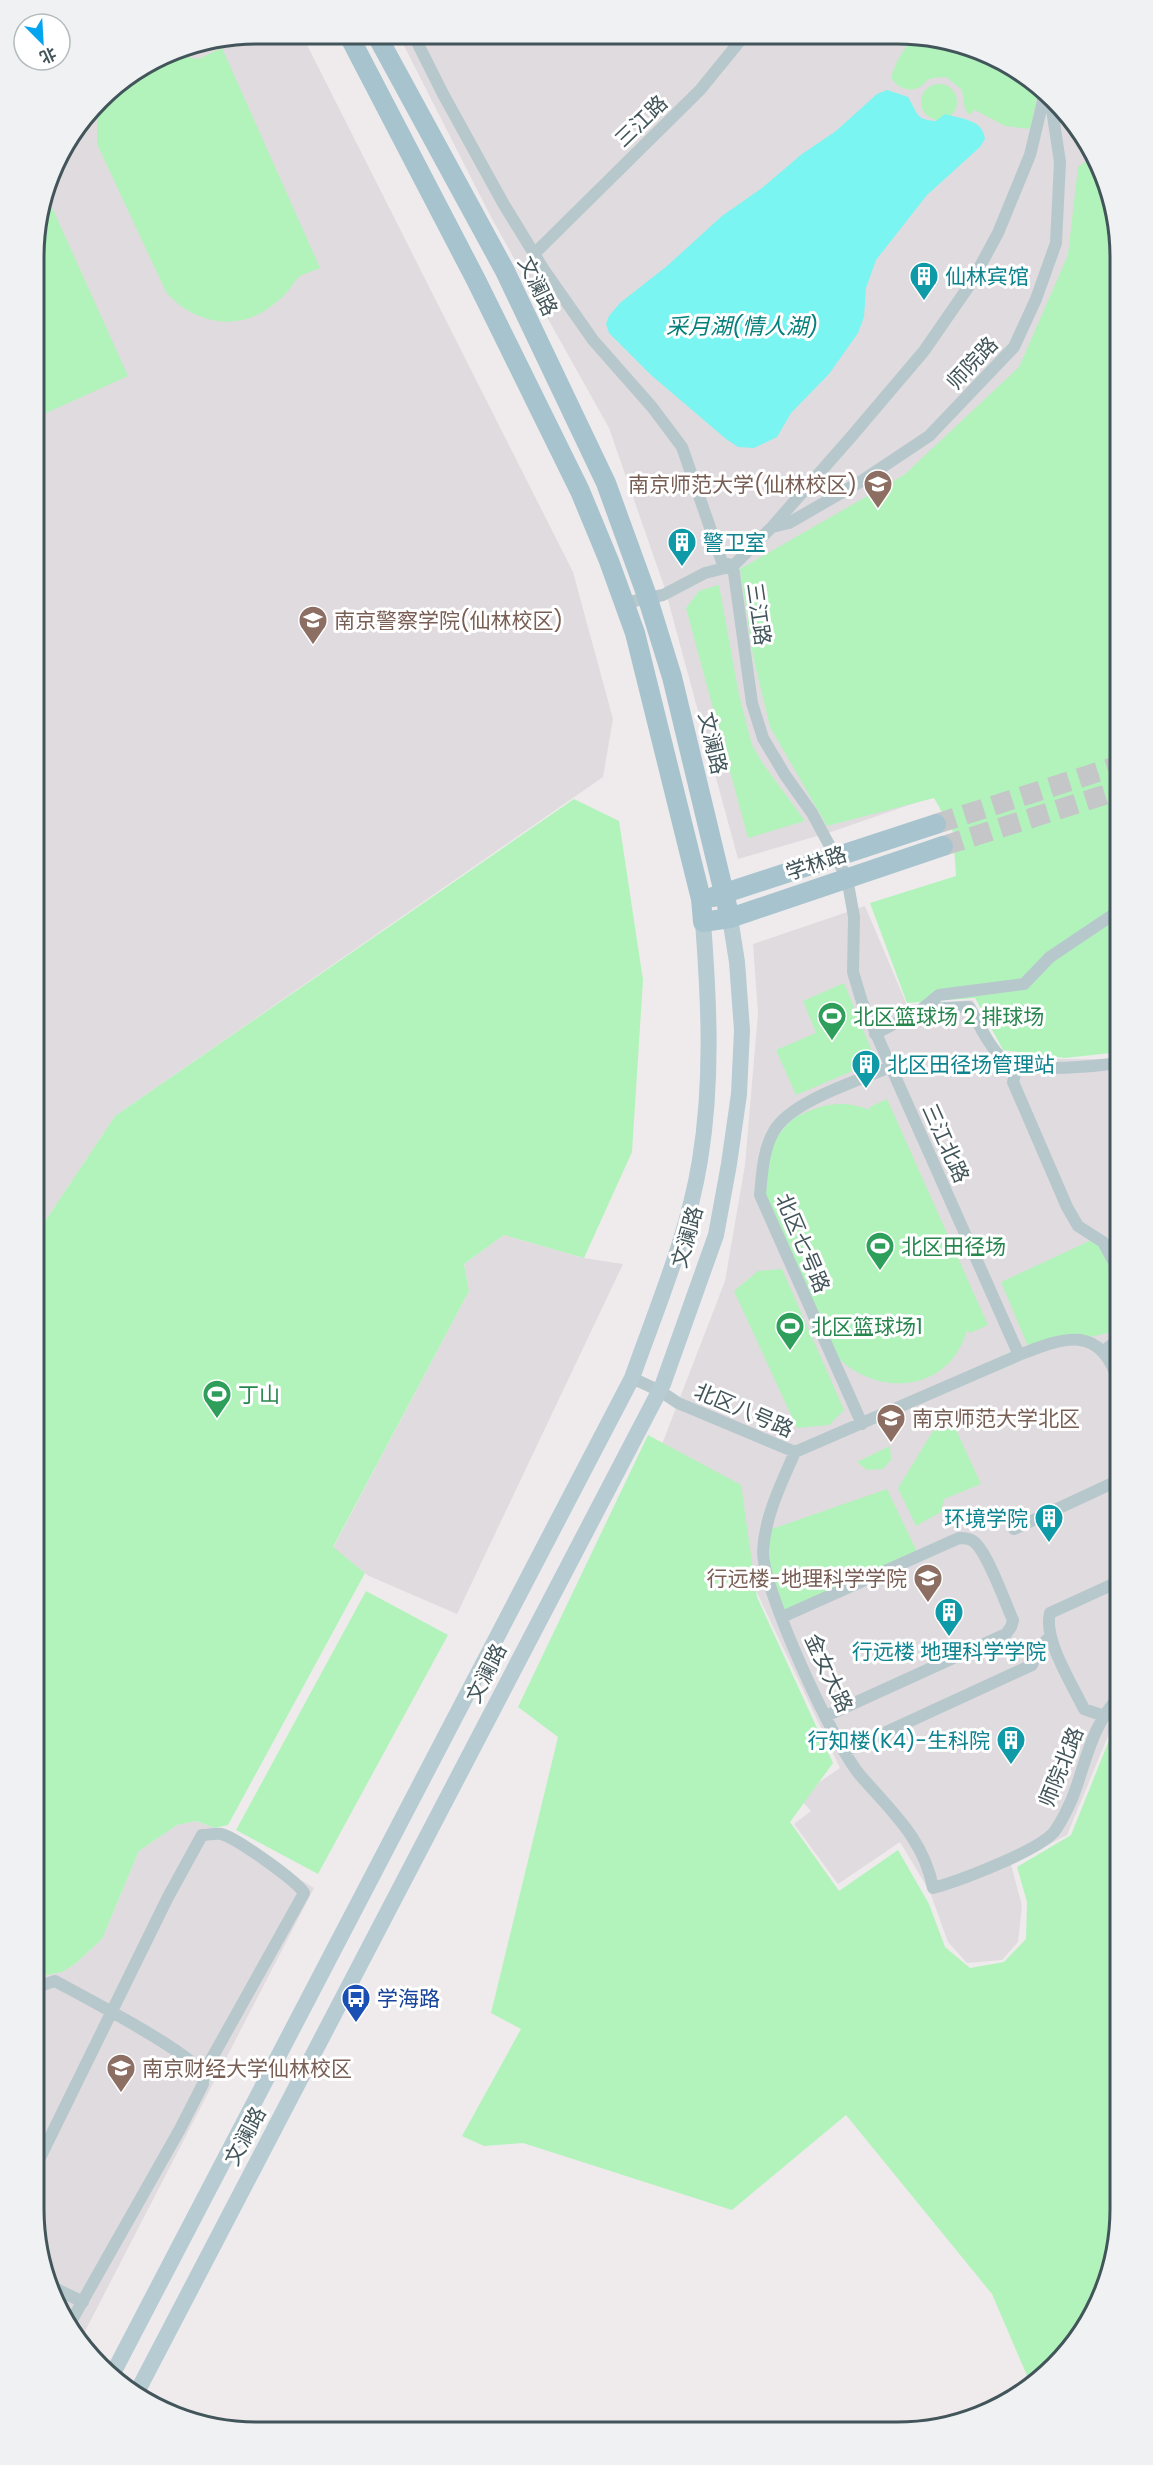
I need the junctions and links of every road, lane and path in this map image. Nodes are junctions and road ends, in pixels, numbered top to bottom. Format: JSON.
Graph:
{"nodes":[{"id":1,"x":353,"y":44,"type":"edge"},
{"id":2,"x":381,"y":44,"type":"edge"},
{"id":3,"x":418,"y":44,"type":"edge"},
{"id":4,"x":740,"y":44,"type":"edge"},
{"id":5,"x":1043,"y":102,"type":"edge"},
{"id":6,"x":1052,"y":111,"type":"edge"},
{"id":7,"x":534,"y":254,"type":"junction"},
{"id":8,"x":772,"y":526,"type":"junction"},
{"id":9,"x":733,"y":566,"type":"junction"},
{"id":10,"x":647,"y":596,"type":"junction"},
{"id":11,"x":624,"y":603,"type":"junction"},
{"id":12,"x":936,"y":824,"type":"tunnel mouth"},
{"id":13,"x":943,"y":846,"type":"tunnel mouth"},
{"id":14,"x":837,"y":857,"type":"junction"},
{"id":15,"x":847,"y":878,"type":"junction"},
{"id":16,"x":724,"y":894,"type":"junction"},
{"id":17,"x":701,"y":899,"type":"junction"},
{"id":18,"x":1110,"y":917,"type":"edge"},
{"id":19,"x":730,"y":918,"type":"junction"},
{"id":20,"x":704,"y":922,"type":"junction"},
{"id":21,"x":922,"y":1009,"type":"junction"},
{"id":22,"x":875,"y":1034,"type":"junction"},
{"id":23,"x":1017,"y":1064,"type":"junction"},
{"id":24,"x":1110,"y":1064,"type":"edge"},
{"id":25,"x":890,"y":1067,"type":"junction"},
{"id":26,"x":1110,"y":1255,"type":"edge"},
{"id":27,"x":1110,"y":1346,"type":"edge"},
{"id":28,"x":1104,"y":1351,"type":"junction"},
{"id":29,"x":1019,"y":1355,"type":"junction"},
{"id":30,"x":1110,"y":1364,"type":"edge"},
{"id":31,"x":632,"y":1378,"type":"junction"},
{"id":32,"x":660,"y":1391,"type":"junction"},
{"id":33,"x":862,"y":1424,"type":"junction"},
{"id":34,"x":795,"y":1452,"type":"junction"},
{"id":35,"x":1110,"y":1484,"type":"edge"},
{"id":36,"x":1014,"y":1529,"type":"dead end"},
{"id":37,"x":1110,"y":1586,"type":"edge"},
{"id":38,"x":782,"y":1617,"type":"junction"},
{"id":39,"x":1050,"y":1637,"type":"junction"},
{"id":40,"x":1110,"y":1705,"type":"edge"},
{"id":41,"x":826,"y":1716,"type":"junction"},
{"id":42,"x":1104,"y":1716,"type":"junction"},
{"id":43,"x":845,"y":1751,"type":"junction"},
{"id":44,"x":933,"y":1888,"type":"joint"},
{"id":45,"x":44,"y":1984,"type":"edge"},
{"id":46,"x":111,"y":2013,"type":"junction"},
{"id":47,"x":203,"y":2074,"type":"junction"},
{"id":48,"x":44,"y":2150,"type":"edge"},
{"id":49,"x":60,"y":2291,"type":"edge"},
{"id":50,"x":83,"y":2302,"type":"junction"},
{"id":51,"x":74,"y":2318,"type":"edge"},
{"id":52,"x":115,"y":2368,"type":"edge"},
{"id":53,"x":140,"y":2387,"type":"edge"}],
"edges":[{"from":1,"to":11,"type":"main road","name":"文澜路"},
{"from":2,"to":10,"type":"main road","name":"文澜路"},
{"from":3,"to":7,"type":"street","name":"三江路"},
{"from":4,"to":7,"type":"street","name":"三江路"},
{"from":5,"to":8,"type":"street","name":"师院路"},
{"from":6,"to":8,"type":"street","name":"师院路"},
{"from":7,"to":9,"type":"street","name":"三江路"},
{"from":8,"to":9,"type":"street","name":"师院路"},
{"from":9,"to":10,"type":"street"},
{"from":9,"to":14,"type":"street","name":"三江路"},
{"from":10,"to":11,"type":"street"},
{"from":10,"to":16,"type":"main road","name":"文澜路"},
{"from":11,"to":17,"type":"main road","name":"文澜路"},
{"from":12,"to":14,"type":"main road","name":"学林路"},
{"from":13,"to":15,"type":"main road","name":"学林路"},
{"from":14,"to":15,"type":"street","name":"三江路"},
{"from":14,"to":16,"type":"main road","name":"学林路"},
{"from":15,"to":19,"type":"main road","name":"学林路"},
{"from":15,"to":22,"type":"street","name":"三江北路"},
{"from":16,"to":17,"type":"main road","name":"学林路"},
{"from":16,"to":19,"type":"main road","name":"文澜路"},
{"from":17,"to":20,"type":"main road","name":"文澜路"},
{"from":18,"to":21,"type":"street"},
{"from":19,"to":20,"type":"main road","name":"学林路"},
{"from":19,"to":32,"type":"main road","name":"文澜路"},
{"from":20,"to":31,"type":"main road","name":"文澜路"},
{"from":21,"to":22,"type":"street"},
{"from":21,"to":23,"type":"street"},
{"from":22,"to":25,"type":"street","name":"三江北路"},
{"from":23,"to":24,"type":"street"},
{"from":23,"to":26,"type":"street"},
{"from":25,"to":29,"type":"street","name":"三江北路"},
{"from":25,"to":33,"type":"street","name":"北区七号路"},
{"from":27,"to":28,"type":"street"},
{"from":28,"to":29,"type":"street"},
{"from":28,"to":30,"type":"street"},
{"from":29,"to":33,"type":"street"},
{"from":31,"to":32,"type":"street","name":"北区八号路"},
{"from":31,"to":52,"type":"main road","name":"文澜路"},
{"from":32,"to":34,"type":"street","name":"北区八号路"},
{"from":32,"to":53,"type":"main road","name":"文澜路"},
{"from":33,"to":34,"type":"street"},
{"from":34,"to":38,"type":"street","name":"金女大路"},
{"from":35,"to":36,"type":"street"},
{"from":37,"to":39,"type":"street"},
{"from":38,"to":41,"type":"street","name":"金女大路"},
{"from":38,"to":41,"type":"street"},
{"from":39,"to":42,"type":"street"},
{"from":39,"to":43,"type":"street"},
{"from":40,"to":42,"type":"street","name":"师院北路"},
{"from":41,"to":43,"type":"street","name":"金女大路"},
{"from":42,"to":44,"type":"street","name":"师院北路"},
{"from":43,"to":44,"type":"street","name":"金女大路"},
{"from":45,"to":46,"type":"street"},
{"from":46,"to":47,"type":"street"},
{"from":46,"to":47,"type":"street"},
{"from":46,"to":48,"type":"street"},
{"from":47,"to":50,"type":"street"},
{"from":49,"to":50,"type":"street"},
{"from":50,"to":51,"type":"street"}]}
